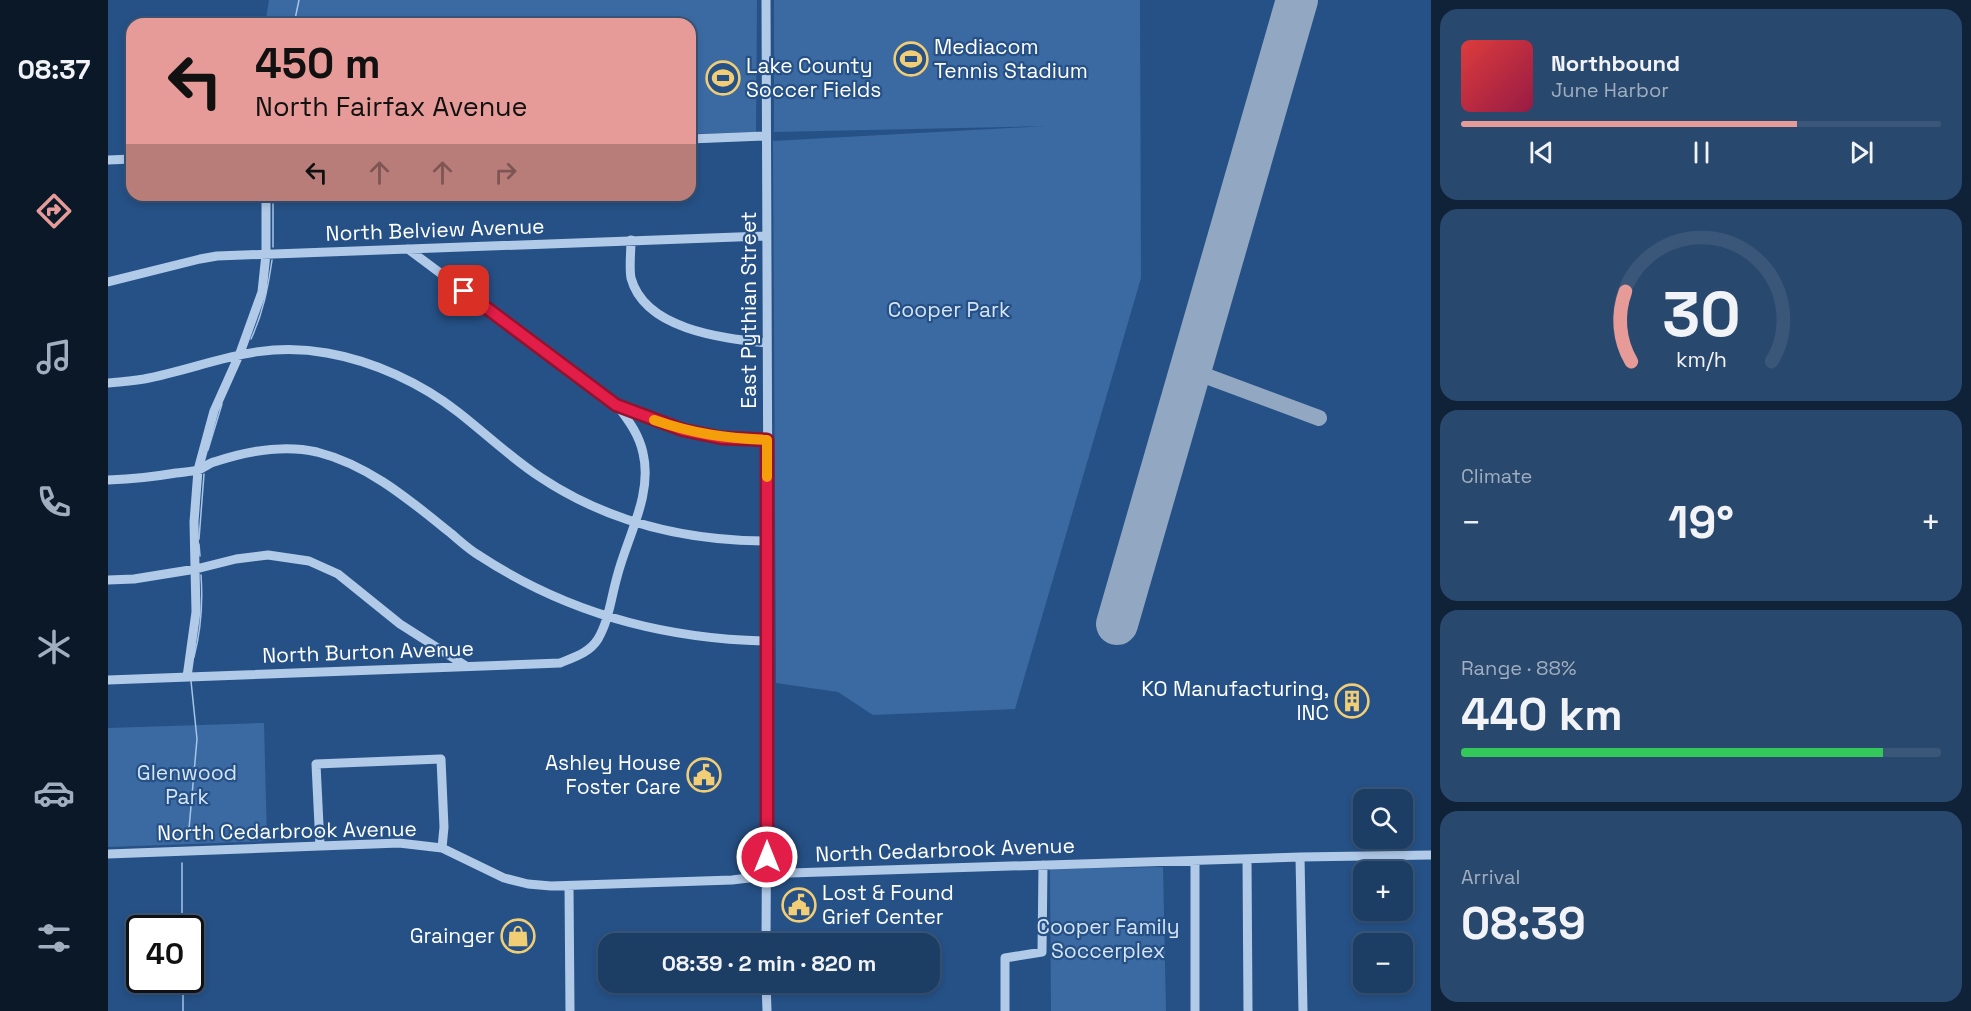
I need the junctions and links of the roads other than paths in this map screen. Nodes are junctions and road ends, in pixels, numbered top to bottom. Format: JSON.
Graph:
{"nodes":[{"id":1,"x":766,"y":0,"type":"edge"},
{"id":2,"x":766,"y":136,"type":"junction"},
{"id":3,"x":696,"y":139,"type":"edge"},
{"id":4,"x":126,"y":159,"type":"edge"},
{"id":5,"x":108,"y":160,"type":"edge"},
{"id":6,"x":266,"y":201,"type":"edge"},
{"id":7,"x":766,"y":236,"type":"junction"},
{"id":8,"x":631,"y":240,"type":"junction"},
{"id":9,"x":408,"y":249,"type":"junction"},
{"id":10,"x":267,"y":254,"type":"junction"},
{"id":11,"x":108,"y":282,"type":"edge"},
{"id":12,"x":767,"y":343,"type":"junction"},
{"id":13,"x":240,"y":353,"type":"junction"},
{"id":14,"x":108,"y":383,"type":"edge"},
{"id":15,"x":616,"y":405,"type":"junction"},
{"id":16,"x":640,"y":415,"type":"junction"},
{"id":17,"x":635,"y":429,"type":"junction"},
{"id":18,"x":767,"y":440,"type":"junction"},
{"id":19,"x":198,"y":470,"type":"junction"},
{"id":20,"x":108,"y":480,"type":"edge"},
{"id":21,"x":635,"y":522,"type":"junction"},
{"id":22,"x":768,"y":541,"type":"junction"},
{"id":23,"x":196,"y":569,"type":"junction"},
{"id":24,"x":108,"y":580,"type":"edge"},
{"id":25,"x":608,"y":617,"type":"junction"},
{"id":26,"x":767,"y":641,"type":"junction"},
{"id":27,"x":445,"y":652,"type":"junction"},
{"id":28,"x":466,"y":666,"type":"junction"},
{"id":29,"x":442,"y":667,"type":"junction"},
{"id":30,"x":186,"y":676,"type":"junction"},
{"id":31,"x":108,"y":680,"type":"edge"},
{"id":32,"x":320,"y":846,"type":"junction"},
{"id":33,"x":442,"y":848,"type":"junction"},
{"id":34,"x":108,"y":854,"type":"edge"},
{"id":35,"x":1431,"y":855,"type":"edge"},
{"id":36,"x":1300,"y":857,"type":"junction"},
{"id":37,"x":1246,"y":859,"type":"junction"},
{"id":38,"x":1194,"y":861,"type":"junction"},
{"id":39,"x":1043,"y":865,"type":"junction"},
{"id":40,"x":767,"y":876,"type":"junction"},
{"id":41,"x":569,"y":886,"type":"junction"},
{"id":42,"x":766,"y":933,"type":"edge"},
{"id":43,"x":766,"y":993,"type":"edge"},
{"id":44,"x":570,"y":1011,"type":"edge"},
{"id":45,"x":766,"y":1011,"type":"edge"},
{"id":46,"x":1005,"y":1011,"type":"edge"},
{"id":47,"x":1196,"y":1011,"type":"edge"},
{"id":48,"x":1248,"y":1011,"type":"edge"},
{"id":49,"x":1303,"y":1011,"type":"edge"}],
"edges":[{"from":1,"to":2,"type":"street","name":"East Pythian Street"},
{"from":2,"to":3,"type":"street"},
{"from":2,"to":7,"type":"street","name":"East Pythian Street"},
{"from":4,"to":5,"type":"street"},
{"from":6,"to":10,"type":"street"},
{"from":7,"to":8,"type":"street","name":"North Belview Avenue"},
{"from":7,"to":12,"type":"street","name":"East Pythian Street"},
{"from":8,"to":9,"type":"street","name":"North Belview Avenue"},
{"from":8,"to":12,"type":"street"},
{"from":9,"to":10,"type":"street","name":"North Belview Avenue"},
{"from":9,"to":15,"type":"street"},
{"from":10,"to":11,"type":"street","name":"North Belview Avenue"},
{"from":10,"to":13,"type":"street"},
{"from":12,"to":18,"type":"street","name":"East Pythian Street"},
{"from":13,"to":14,"type":"street"},
{"from":13,"to":19,"type":"street"},
{"from":13,"to":21,"type":"street"},
{"from":15,"to":16,"type":"street"},
{"from":15,"to":17,"type":"street"},
{"from":16,"to":17,"type":"street"},
{"from":16,"to":18,"type":"street"},
{"from":17,"to":21,"type":"street","name":"North Burton Avenue"},
{"from":18,"to":22,"type":"street","name":"East Pythian Street"},
{"from":19,"to":20,"type":"street"},
{"from":19,"to":23,"type":"street"},
{"from":19,"to":25,"type":"street"},
{"from":21,"to":22,"type":"street"},
{"from":21,"to":25,"type":"street","name":"North Burton Avenue"},
{"from":22,"to":26,"type":"street","name":"East Pythian Street"},
{"from":23,"to":24,"type":"street"},
{"from":23,"to":27,"type":"street"},
{"from":23,"to":30,"type":"street"},
{"from":25,"to":26,"type":"street"},
{"from":25,"to":28,"type":"street","name":"North Burton Avenue"},
{"from":26,"to":40,"type":"street","name":"East Pythian Street"},
{"from":27,"to":28,"type":"street"},
{"from":27,"to":29,"type":"street"},
{"from":28,"to":29,"type":"street","name":"North Burton Avenue"},
{"from":29,"to":30,"type":"street","name":"North Burton Avenue"},
{"from":30,"to":31,"type":"street","name":"North Burton Avenue"},
{"from":32,"to":33,"type":"street","name":"North Cedarbrook Avenue"},
{"from":32,"to":33,"type":"street"},
{"from":32,"to":34,"type":"street","name":"North Cedarbrook Avenue"},
{"from":33,"to":41,"type":"street","name":"North Cedarbrook Avenue"},
{"from":35,"to":36,"type":"street","name":"North Cedarbrook Avenue"},
{"from":36,"to":37,"type":"street","name":"North Cedarbrook Avenue"},
{"from":36,"to":49,"type":"street"},
{"from":37,"to":38,"type":"street","name":"North Cedarbrook Avenue"},
{"from":37,"to":48,"type":"street"},
{"from":38,"to":39,"type":"street","name":"North Cedarbrook Avenue"},
{"from":38,"to":47,"type":"street"},
{"from":39,"to":40,"type":"street","name":"North Cedarbrook Avenue"},
{"from":39,"to":46,"type":"street"},
{"from":40,"to":41,"type":"street","name":"North Cedarbrook Avenue"},
{"from":40,"to":42,"type":"street","name":"East Pythian Street"},
{"from":41,"to":44,"type":"street"},
{"from":43,"to":45,"type":"street"}]}
